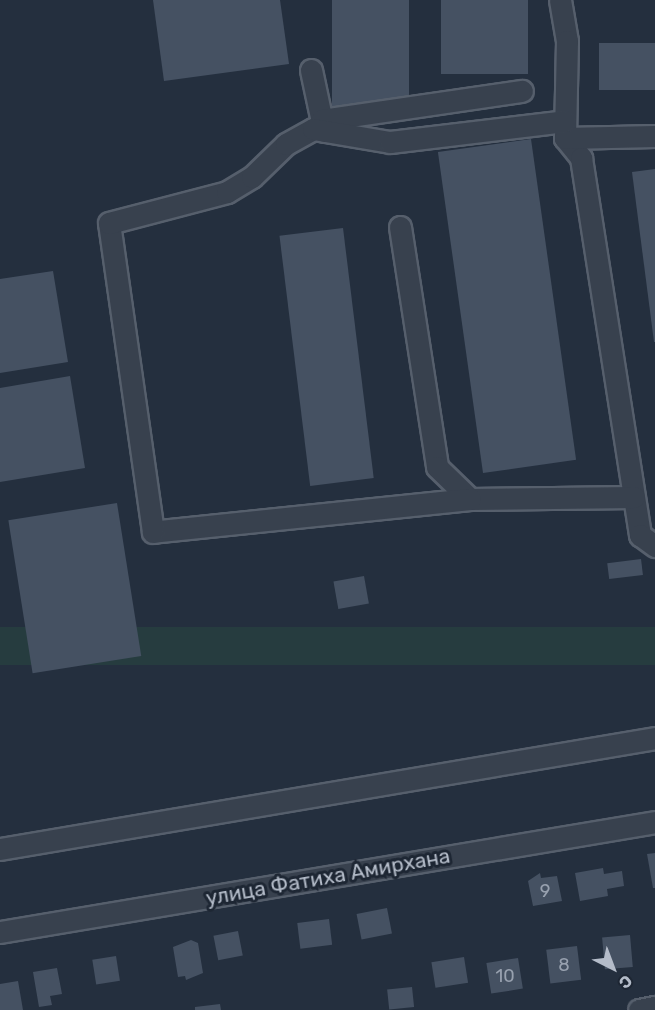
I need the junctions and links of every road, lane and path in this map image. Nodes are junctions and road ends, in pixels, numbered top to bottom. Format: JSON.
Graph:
{"nodes":[{"id":1,"x":560,"y":0,"type":"edge"},
{"id":2,"x":311,"y":70,"type":"dead end"},
{"id":3,"x":522,"y":91,"type":"dead end"},
{"id":4,"x":323,"y":125,"type":"junction"},
{"id":5,"x":565,"y":129,"type":"junction"},
{"id":6,"x":655,"y":136,"type":"edge"},
{"id":7,"x":400,"y":227,"type":"dead end"},
{"id":8,"x":634,"y":497,"type":"junction"},
{"id":9,"x":470,"y":499,"type":"junction"},
{"id":10,"x":655,"y":546,"type":"edge"},
{"id":11,"x":655,"y":738,"type":"edge"},
{"id":12,"x":655,"y":822,"type":"edge"},
{"id":13,"x":0,"y":849,"type":"edge"},
{"id":14,"x":0,"y":932,"type":"edge"},
{"id":15,"x":655,"y":1007,"type":"edge"},
{"id":16,"x":639,"y":1010,"type":"edge"}],
"edges":[{"from":1,"to":5,"type":"street"},
{"from":2,"to":4,"type":"street"},
{"from":3,"to":4,"type":"street"},
{"from":4,"to":5,"type":"street"},
{"from":4,"to":9,"type":"street"},
{"from":5,"to":6,"type":"street"},
{"from":5,"to":8,"type":"street"},
{"from":7,"to":9,"type":"street"},
{"from":8,"to":9,"type":"street"},
{"from":8,"to":10,"type":"street"},
{"from":11,"to":13,"type":"street"},
{"from":12,"to":14,"type":"street","name":"улица Фатиха Амирхана"},
{"from":15,"to":16,"type":"street"}]}
